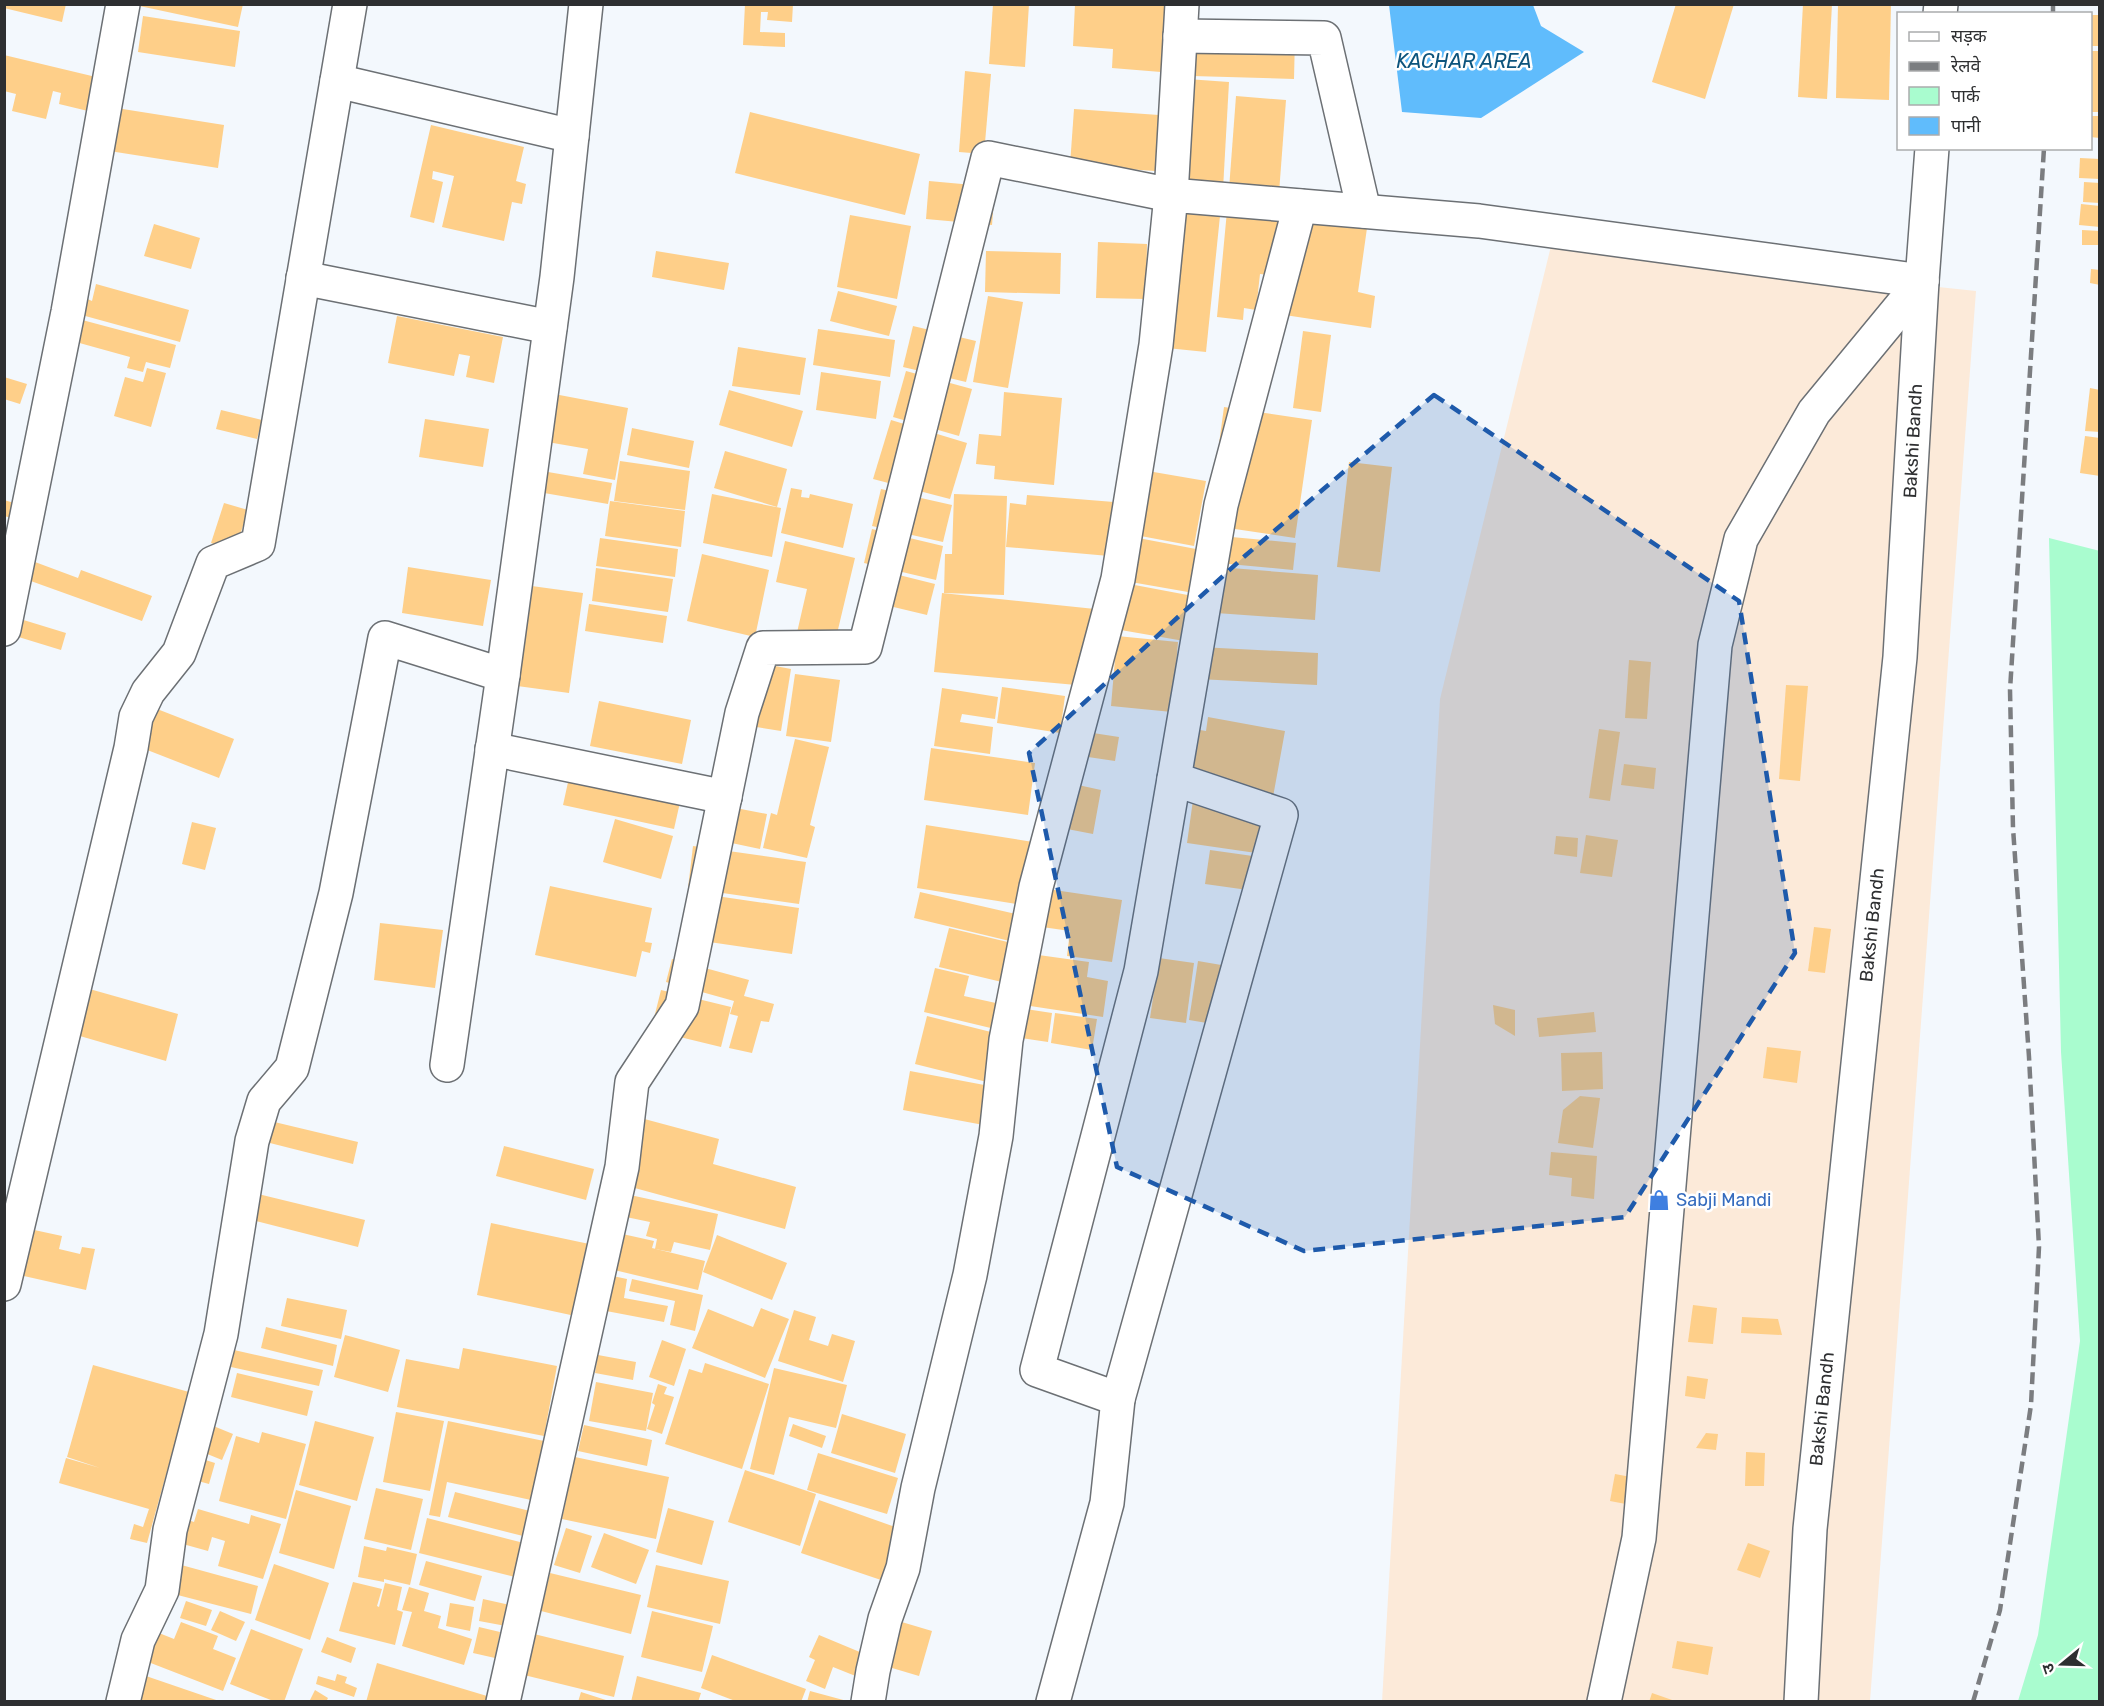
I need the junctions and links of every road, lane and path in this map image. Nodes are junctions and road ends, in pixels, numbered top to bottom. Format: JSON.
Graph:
{"nodes":[{"id":1,"x":123,"y":4,"type":"edge"},
{"id":2,"x":350,"y":4,"type":"edge"},
{"id":3,"x":586,"y":4,"type":"edge"},
{"id":4,"x":1181,"y":20,"type":"edge"},
{"id":5,"x":337,"y":81,"type":"junction"},
{"id":6,"x":572,"y":136,"type":"junction"},
{"id":7,"x":1932,"y":150,"type":"edge"},
{"id":8,"x":1171,"y":195,"type":"junction"},
{"id":9,"x":1300,"y":206,"type":"junction"},
{"id":10,"x":1364,"y":211,"type":"junction"},
{"id":11,"x":303,"y":278,"type":"junction"},
{"id":12,"x":1922,"y":281,"type":"junction"},
{"id":13,"x":550,"y":327,"type":"junction"},
{"id":14,"x":4,"y":629,"type":"edge"},
{"id":15,"x":502,"y":675,"type":"junction"},
{"id":16,"x":492,"y":749,"type":"junction"},
{"id":17,"x":1174,"y":779,"type":"junction"},
{"id":18,"x":725,"y":797,"type":"junction"},
{"id":19,"x":447,"y":1065,"type":"dead end"},
{"id":20,"x":4,"y":1284,"type":"edge"},
{"id":21,"x":1118,"y":1399,"type":"junction"},
{"id":22,"x":123,"y":1701,"type":"edge"},
{"id":23,"x":503,"y":1701,"type":"edge"},
{"id":24,"x":868,"y":1701,"type":"edge"},
{"id":25,"x":1053,"y":1701,"type":"edge"},
{"id":26,"x":1604,"y":1701,"type":"edge"},
{"id":27,"x":1801,"y":1701,"type":"edge"}],
"edges":[{"from":1,"to":14,"type":"street"},
{"from":2,"to":5,"type":"street"},
{"from":3,"to":6,"type":"street"},
{"from":4,"to":8,"type":"street"},
{"from":4,"to":10,"type":"street"},
{"from":5,"to":6,"type":"street"},
{"from":5,"to":11,"type":"street"},
{"from":6,"to":13,"type":"street"},
{"from":7,"to":12,"type":"street","name":"Bakshi Bandh"},
{"from":8,"to":9,"type":"street"},
{"from":8,"to":18,"type":"street"},
{"from":8,"to":24,"type":"street"},
{"from":9,"to":10,"type":"street"},
{"from":9,"to":17,"type":"street"},
{"from":10,"to":12,"type":"street"},
{"from":11,"to":13,"type":"street"},
{"from":11,"to":20,"type":"street"},
{"from":12,"to":26,"type":"street"},
{"from":12,"to":27,"type":"street","name":"Bakshi Bandh"},
{"from":13,"to":15,"type":"street"},
{"from":15,"to":16,"type":"street"},
{"from":15,"to":22,"type":"street"},
{"from":16,"to":18,"type":"street"},
{"from":16,"to":19,"type":"street"},
{"from":17,"to":21,"type":"street"},
{"from":17,"to":21,"type":"street"},
{"from":18,"to":23,"type":"street"},
{"from":21,"to":25,"type":"street"}]}
